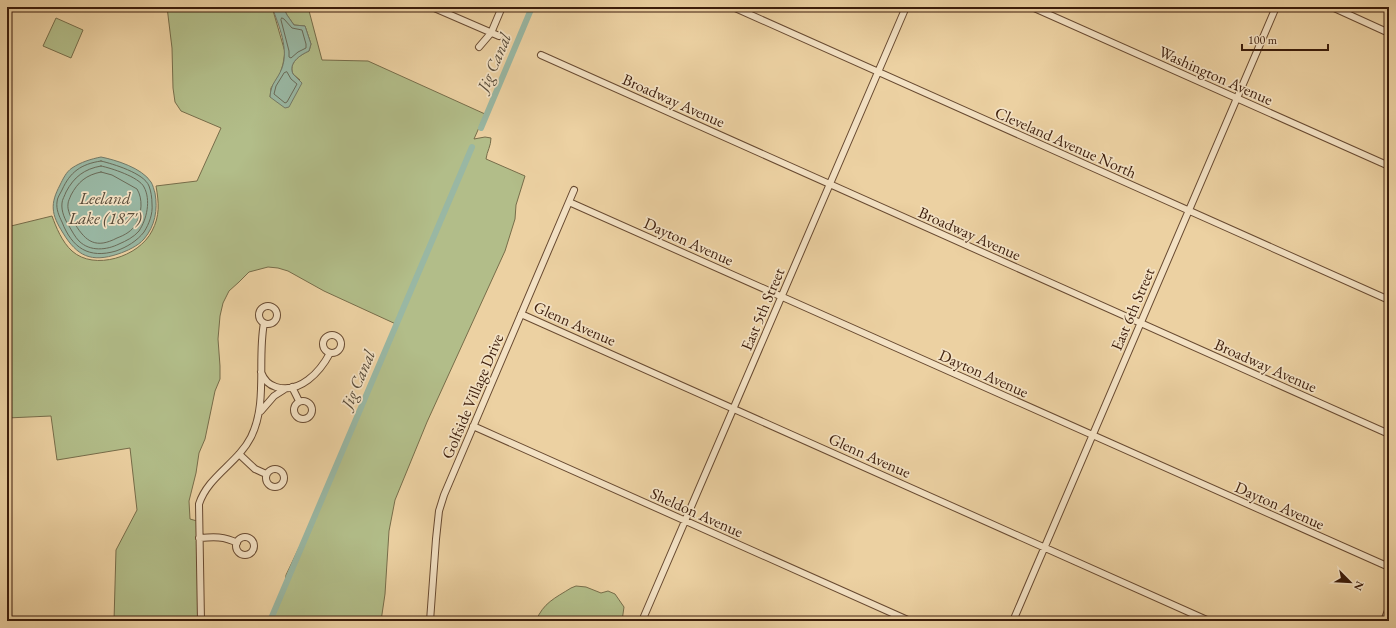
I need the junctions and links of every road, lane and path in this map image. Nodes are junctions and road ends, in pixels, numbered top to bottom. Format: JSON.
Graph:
{"nodes":[{"id":1,"x":432,"y":7,"type":"edge"},
{"id":2,"x":502,"y":7,"type":"edge"},
{"id":3,"x":732,"y":7,"type":"edge"},
{"id":4,"x":906,"y":7,"type":"edge"},
{"id":5,"x":1032,"y":7,"type":"edge"},
{"id":6,"x":1276,"y":7,"type":"edge"},
{"id":7,"x":1332,"y":7,"type":"edge"},
{"id":8,"x":1389,"y":32,"type":"edge"},
{"id":9,"x":491,"y":33,"type":"junction"},
{"id":10,"x":499,"y":36,"type":"dead end"},
{"id":11,"x":479,"y":47,"type":"dead end"},
{"id":12,"x":541,"y":55,"type":"dead end"},
{"id":13,"x":878,"y":72,"type":"junction"},
{"id":14,"x":1237,"y":98,"type":"junction"},
{"id":15,"x":1389,"y":166,"type":"edge"},
{"id":16,"x":830,"y":184,"type":"junction"},
{"id":17,"x":574,"y":190,"type":"dead end"},
{"id":18,"x":569,"y":202,"type":"junction"},
{"id":19,"x":1188,"y":210,"type":"junction"},
{"id":20,"x":782,"y":296,"type":"junction"},
{"id":21,"x":1389,"y":300,"type":"edge"},
{"id":22,"x":521,"y":314,"type":"junction"},
{"id":23,"x":264,"y":323,"type":"dead end"},
{"id":24,"x":1140,"y":323,"type":"junction"},
{"id":25,"x":330,"y":352,"type":"dead end"},
{"id":26,"x":260,"y":369,"type":"junction"},
{"id":27,"x":292,"y":387,"type":"junction"},
{"id":28,"x":285,"y":389,"type":"junction"},
{"id":29,"x":299,"y":401,"type":"dead end"},
{"id":30,"x":733,"y":409,"type":"junction"},
{"id":31,"x":260,"y":414,"type":"junction"},
{"id":32,"x":473,"y":426,"type":"junction"},
{"id":33,"x":1389,"y":434,"type":"edge"},
{"id":34,"x":1092,"y":435,"type":"junction"},
{"id":35,"x":239,"y":454,"type":"junction"},
{"id":36,"x":266,"y":474,"type":"dead end"},
{"id":37,"x":686,"y":521,"type":"junction"},
{"id":38,"x":199,"y":538,"type":"junction"},
{"id":39,"x":237,"y":543,"type":"dead end"},
{"id":40,"x":1044,"y":548,"type":"junction"},
{"id":41,"x":1389,"y":567,"type":"edge"},
{"id":42,"x":1389,"y":608,"type":"edge"},
{"id":43,"x":201,"y":621,"type":"edge"},
{"id":44,"x":430,"y":621,"type":"edge"},
{"id":45,"x":642,"y":621,"type":"edge"},
{"id":46,"x":910,"y":621,"type":"edge"},
{"id":47,"x":1013,"y":621,"type":"edge"},
{"id":48,"x":1209,"y":621,"type":"edge"},
{"id":49,"x":1384,"y":621,"type":"edge"}],
"edges":[{"from":1,"to":9,"type":"street"},
{"from":2,"to":9,"type":"street"},
{"from":3,"to":13,"type":"street","name":"Cleveland Avenue North"},
{"from":4,"to":13,"type":"street","name":"East 5th Street"},
{"from":5,"to":14,"type":"street","name":"Washington Avenue"},
{"from":6,"to":14,"type":"street","name":"East 6th Street"},
{"from":7,"to":8,"type":"street"},
{"from":9,"to":10,"type":"street"},
{"from":9,"to":11,"type":"street"},
{"from":12,"to":16,"type":"street","name":"Broadway Avenue"},
{"from":13,"to":16,"type":"street","name":"East 5th Street"},
{"from":13,"to":19,"type":"street","name":"Cleveland Avenue North"},
{"from":14,"to":15,"type":"street","name":"Washington Avenue"},
{"from":14,"to":19,"type":"street","name":"East 6th Street"},
{"from":16,"to":20,"type":"street","name":"East 5th Street"},
{"from":16,"to":24,"type":"street","name":"Broadway Avenue"},
{"from":17,"to":18,"type":"street","name":"Golfside Village Drive"},
{"from":18,"to":20,"type":"street","name":"Dayton Avenue"},
{"from":18,"to":22,"type":"street","name":"Golfside Village Drive"},
{"from":19,"to":21,"type":"street","name":"Cleveland Avenue North"},
{"from":19,"to":24,"type":"street","name":"East 6th Street"},
{"from":20,"to":30,"type":"street","name":"East 5th Street"},
{"from":20,"to":34,"type":"street","name":"Dayton Avenue"},
{"from":22,"to":30,"type":"street","name":"Glenn Avenue"},
{"from":22,"to":32,"type":"street","name":"Golfside Village Drive"},
{"from":23,"to":26,"type":"street"},
{"from":24,"to":33,"type":"street","name":"Broadway Avenue"},
{"from":24,"to":34,"type":"street","name":"East 6th Street"},
{"from":25,"to":27,"type":"street"},
{"from":26,"to":28,"type":"street"},
{"from":26,"to":31,"type":"street"},
{"from":27,"to":28,"type":"street"},
{"from":27,"to":29,"type":"street"},
{"from":28,"to":31,"type":"street"},
{"from":30,"to":37,"type":"street","name":"East 5th Street"},
{"from":30,"to":40,"type":"street","name":"Glenn Avenue"},
{"from":31,"to":35,"type":"street"},
{"from":32,"to":37,"type":"street","name":"Sheldon Avenue"},
{"from":32,"to":44,"type":"street","name":"Golfside Village Drive"},
{"from":34,"to":40,"type":"street","name":"East 6th Street"},
{"from":34,"to":41,"type":"street","name":"Dayton Avenue"},
{"from":35,"to":36,"type":"street"},
{"from":35,"to":38,"type":"street"},
{"from":37,"to":45,"type":"street","name":"East 5th Street"},
{"from":37,"to":46,"type":"street","name":"Sheldon Avenue"},
{"from":38,"to":39,"type":"street"},
{"from":38,"to":43,"type":"street"},
{"from":40,"to":47,"type":"street","name":"East 6th Street"},
{"from":40,"to":48,"type":"street","name":"Glenn Avenue"},
{"from":42,"to":49,"type":"street"}]}
